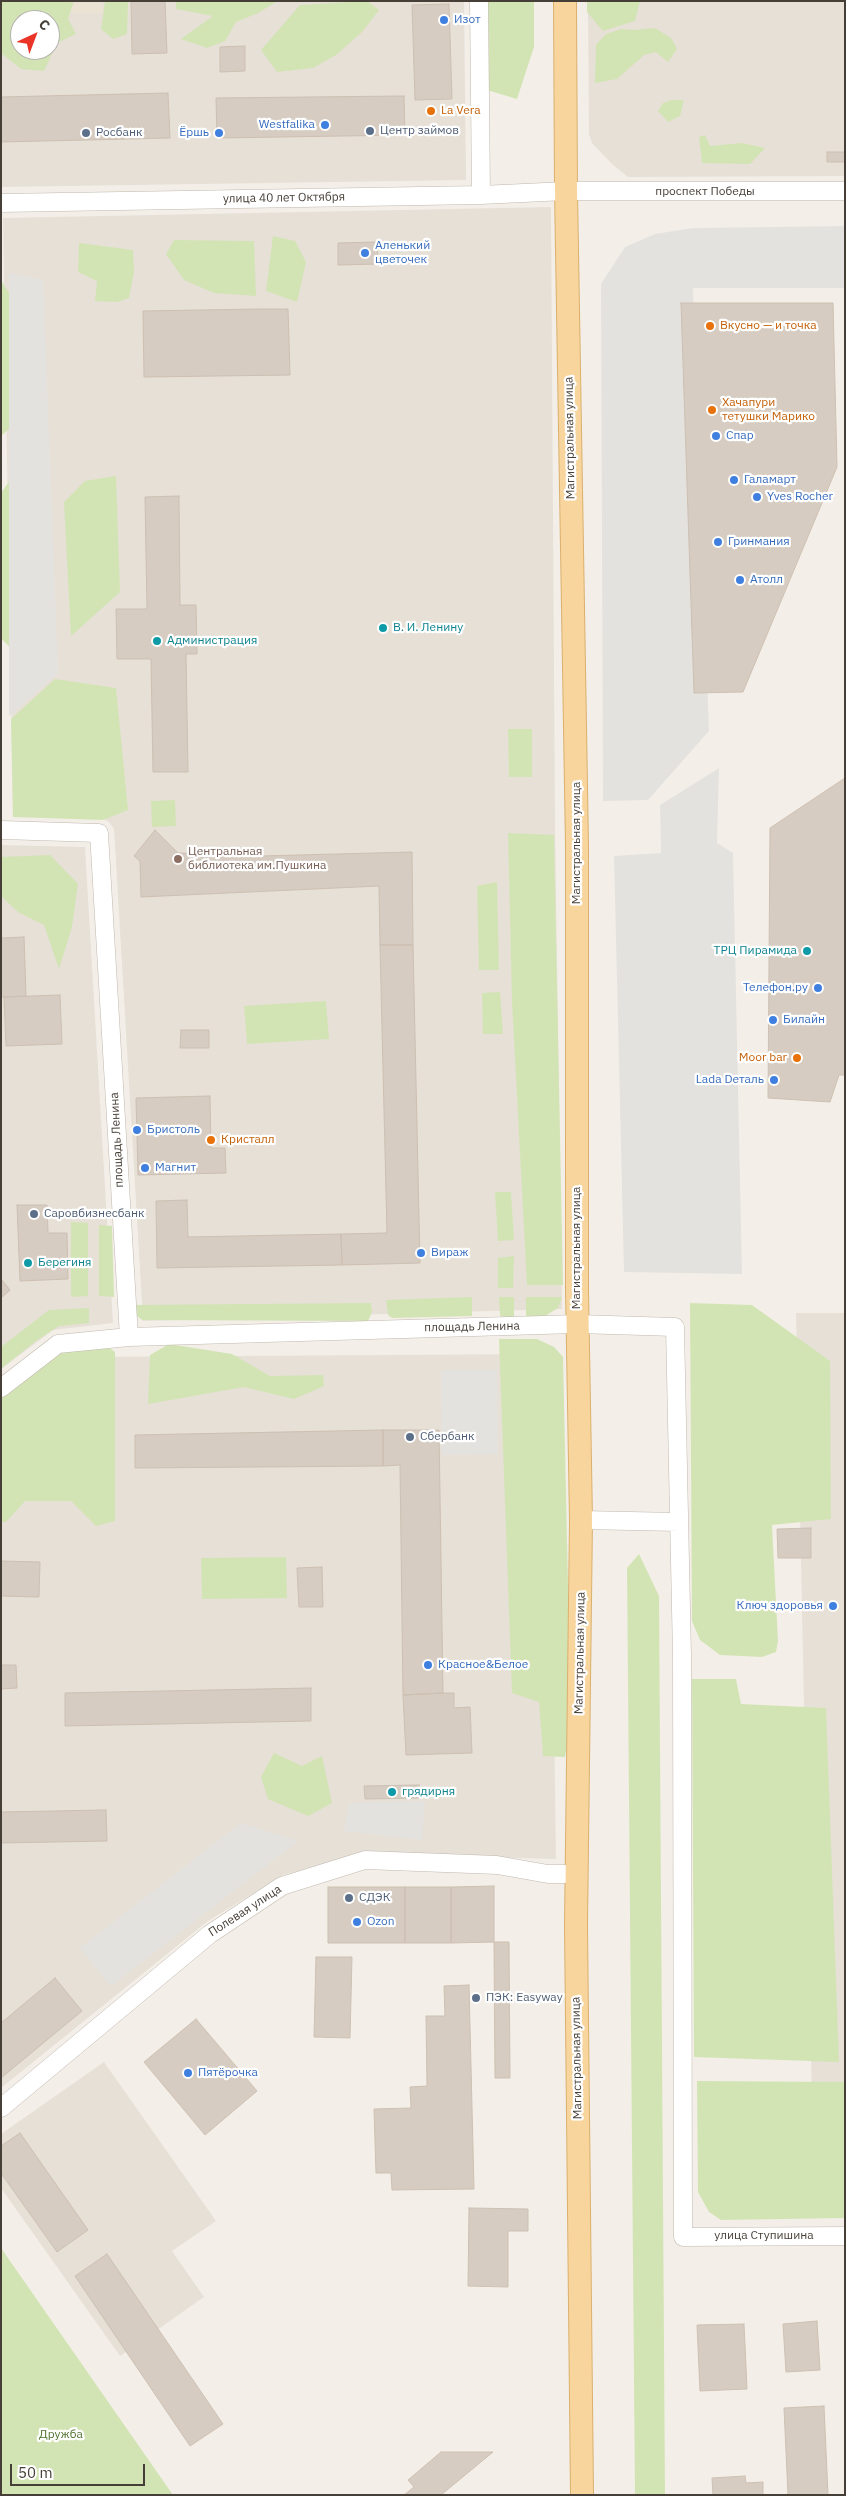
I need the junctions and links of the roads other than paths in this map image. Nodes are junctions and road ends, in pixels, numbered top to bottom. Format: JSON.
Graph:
{"nodes":[{"id":1,"x":479,"y":1,"type":"edge"},
{"id":2,"x":565,"y":1,"type":"edge"},
{"id":3,"x":566,"y":191,"type":"junction"},
{"id":4,"x":845,"y":191,"type":"edge"},
{"id":5,"x":481,"y":195,"type":"junction"},
{"id":6,"x":1,"y":202,"type":"edge"},
{"id":7,"x":1,"y":830,"type":"edge"},
{"id":8,"x":577,"y":1324,"type":"junction"},
{"id":9,"x":129,"y":1337,"type":"junction"},
{"id":10,"x":1,"y":1388,"type":"edge"},
{"id":11,"x":581,"y":1520,"type":"junction"},
{"id":12,"x":679,"y":1522,"type":"junction"},
{"id":13,"x":577,"y":1874,"type":"junction"},
{"id":14,"x":1,"y":2108,"type":"edge"},
{"id":15,"x":845,"y":2236,"type":"edge"},
{"id":16,"x":582,"y":2495,"type":"edge"}],
"edges":[{"from":1,"to":5,"type":"street"},
{"from":2,"to":3,"type":"main road","name":"Магистральная улица"},
{"from":3,"to":4,"type":"street","name":"проспект Победы"},
{"from":3,"to":5,"type":"street","name":"улица 40 лет Октября"},
{"from":3,"to":8,"type":"main road","name":"Магистральная улица"},
{"from":5,"to":6,"type":"street","name":"улица 40 лет Октября"},
{"from":7,"to":9,"type":"street","name":"площадь Ленина"},
{"from":8,"to":9,"type":"street","name":"площадь Ленина"},
{"from":8,"to":11,"type":"main road","name":"Магистральная улица"},
{"from":8,"to":12,"type":"street","name":"площадь Ленина"},
{"from":9,"to":10,"type":"street"},
{"from":11,"to":12,"type":"street"},
{"from":11,"to":13,"type":"main road","name":"Магистральная улица"},
{"from":12,"to":15,"type":"street","name":"улица Ступишина"},
{"from":13,"to":14,"type":"street","name":"Полевая улица"},
{"from":13,"to":16,"type":"main road","name":"Магистральная улица"}]}
